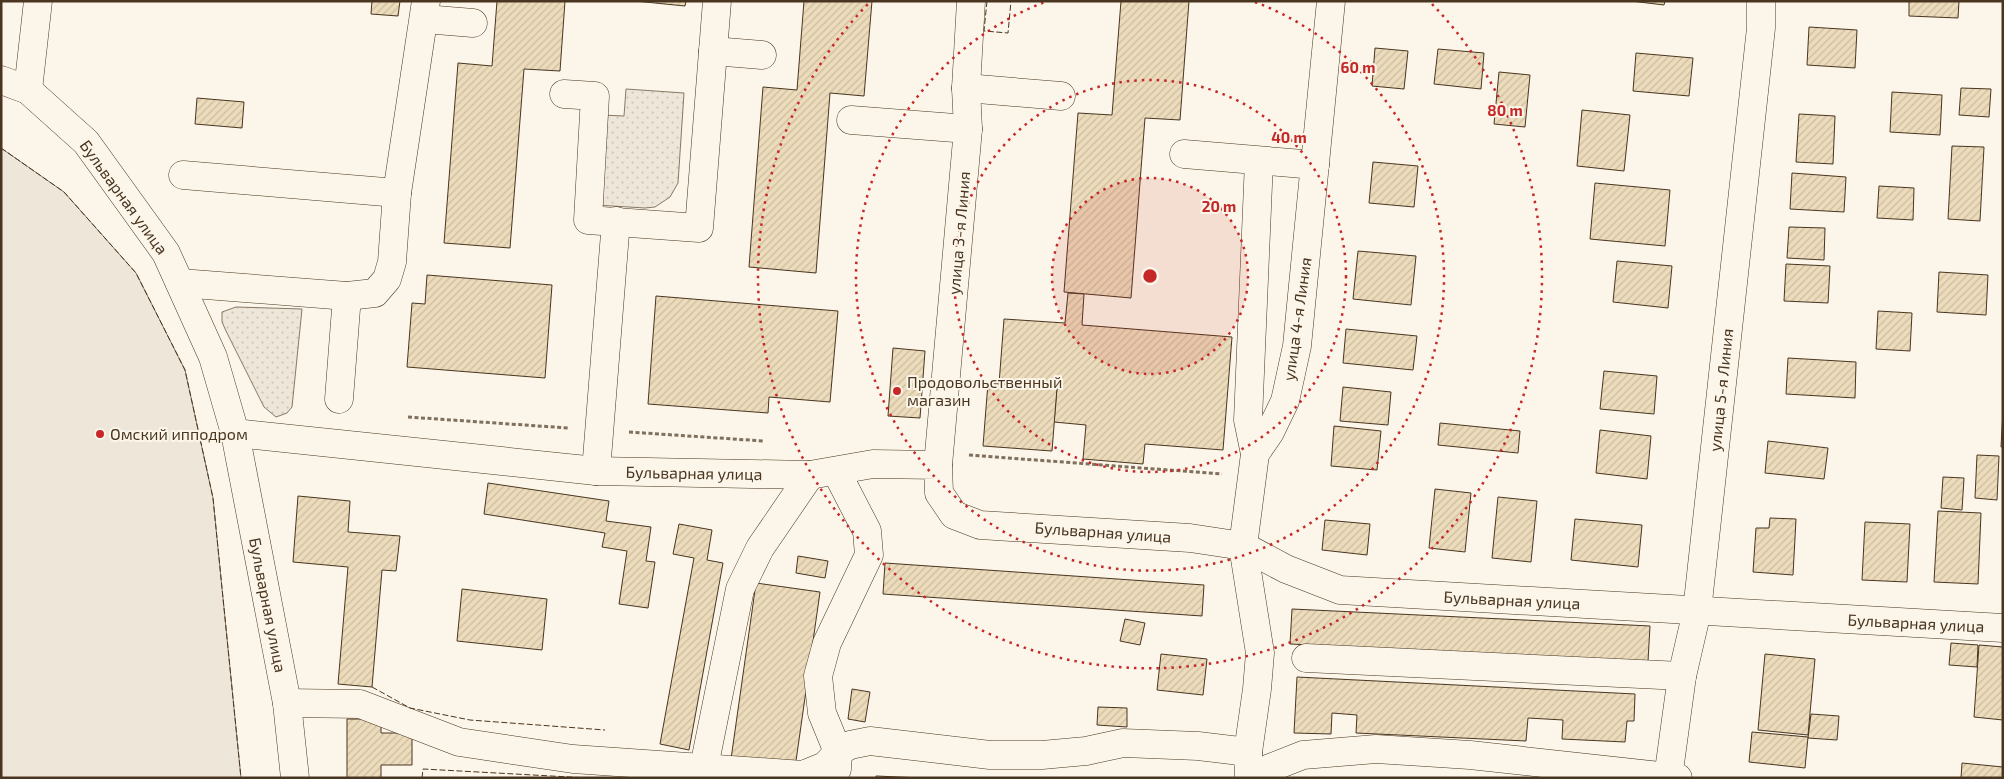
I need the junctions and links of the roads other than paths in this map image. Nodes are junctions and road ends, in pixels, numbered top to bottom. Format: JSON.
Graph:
{"nodes":[{"id":1,"x":38,"y":1,"type":"edge"},
{"id":2,"x":717,"y":1,"type":"edge"},
{"id":3,"x":971,"y":1,"type":"edge"},
{"id":4,"x":1331,"y":1,"type":"edge"},
{"id":5,"x":1762,"y":1,"type":"edge"},
{"id":6,"x":425,"y":10,"type":"edge"},
{"id":7,"x":473,"y":22,"type":"dead end"},
{"id":8,"x":713,"y":51,"type":"junction"},
{"id":9,"x":762,"y":55,"type":"dead end"},
{"id":10,"x":1,"y":80,"type":"edge"},
{"id":11,"x":966,"y":88,"type":"junction"},
{"id":12,"x":28,"y":90,"type":"junction"},
{"id":13,"x":564,"y":94,"type":"dead end"},
{"id":14,"x":1060,"y":96,"type":"dead end"},
{"id":15,"x":851,"y":120,"type":"dead end"},
{"id":16,"x":968,"y":129,"type":"junction"},
{"id":17,"x":1184,"y":154,"type":"dead end"},
{"id":18,"x":1260,"y":161,"type":"junction"},
{"id":19,"x":1315,"y":165,"type":"junction"},
{"id":20,"x":183,"y":176,"type":"dead end"},
{"id":21,"x":397,"y":193,"type":"junction"},
{"id":22,"x":616,"y":221,"type":"junction"},
{"id":23,"x":180,"y":284,"type":"junction"},
{"id":24,"x":347,"y":296,"type":"junction"},
{"id":25,"x":339,"y":399,"type":"dead end"},
{"id":26,"x":235,"y":433,"type":"junction"},
{"id":27,"x":1255,"y":454,"type":"junction"},
{"id":28,"x":938,"y":465,"type":"junction"},
{"id":29,"x":596,"y":471,"type":"junction"},
{"id":30,"x":823,"y":473,"type":"junction"},
{"id":31,"x":1243,"y":546,"type":"junction"},
{"id":32,"x":1697,"y":612,"type":"junction"},
{"id":33,"x":2003,"y":628,"type":"edge"},
{"id":34,"x":1306,"y":658,"type":"dead end"},
{"id":35,"x":1682,"y":676,"type":"junction"},
{"id":36,"x":287,"y":703,"type":"junction"},
{"id":37,"x":837,"y":765,"type":"edge"},
{"id":38,"x":1248,"y":765,"type":"edge"},
{"id":39,"x":704,"y":767,"type":"junction"},
{"id":40,"x":1668,"y":777,"type":"edge"},
{"id":41,"x":295,"y":778,"type":"edge"},
{"id":42,"x":1258,"y":778,"type":"edge"},
{"id":43,"x":1678,"y":778,"type":"edge"}],
"edges":[{"from":1,"to":12,"type":"street"},
{"from":2,"to":8,"type":"street"},
{"from":3,"to":11,"type":"street","name":"улица 3-я Линия"},
{"from":4,"to":19,"type":"street","name":"улица 4-я Линия"},
{"from":5,"to":32,"type":"street","name":"улица 5-я Линия"},
{"from":6,"to":7,"type":"street"},
{"from":6,"to":21,"type":"street"},
{"from":8,"to":9,"type":"street"},
{"from":8,"to":22,"type":"street"},
{"from":10,"to":12,"type":"street","name":"Бульварная улица"},
{"from":11,"to":14,"type":"street"},
{"from":11,"to":16,"type":"street","name":"улица 3-я Линия"},
{"from":12,"to":23,"type":"street","name":"Бульварная улица"},
{"from":13,"to":22,"type":"street"},
{"from":15,"to":16,"type":"street"},
{"from":16,"to":28,"type":"street","name":"улица 3-я Линия"},
{"from":17,"to":18,"type":"street"},
{"from":18,"to":19,"type":"street"},
{"from":18,"to":27,"type":"street"},
{"from":19,"to":27,"type":"street","name":"улица 4-я Линия"},
{"from":20,"to":21,"type":"street"},
{"from":21,"to":24,"type":"street"},
{"from":22,"to":29,"type":"street"},
{"from":23,"to":24,"type":"street"},
{"from":23,"to":26,"type":"street","name":"Бульварная улица"},
{"from":24,"to":25,"type":"street"},
{"from":26,"to":29,"type":"street","name":"Бульварная улица"},
{"from":26,"to":36,"type":"street","name":"Бульварная улица"},
{"from":27,"to":31,"type":"street","name":"улица 4-я Линия"},
{"from":28,"to":30,"type":"street","name":"Бульварная улица"},
{"from":28,"to":31,"type":"street","name":"Бульварная улица"},
{"from":29,"to":30,"type":"street","name":"Бульварная улица"},
{"from":30,"to":37,"type":"street"},
{"from":30,"to":39,"type":"street"},
{"from":31,"to":32,"type":"street","name":"Бульварная улица"},
{"from":31,"to":38,"type":"street","name":"улица 4-я Линия"},
{"from":32,"to":33,"type":"street","name":"Бульварная улица"},
{"from":32,"to":35,"type":"street","name":"улица 5-я Линия"},
{"from":34,"to":35,"type":"street"},
{"from":35,"to":40,"type":"street","name":"улица 5-я Линия"},
{"from":36,"to":39,"type":"street"},
{"from":36,"to":41,"type":"street","name":"Бульварная улица"},
{"from":37,"to":38,"type":"street"},
{"from":37,"to":39,"type":"street"},
{"from":40,"to":42,"type":"street"},
{"from":40,"to":43,"type":"street"}]}
